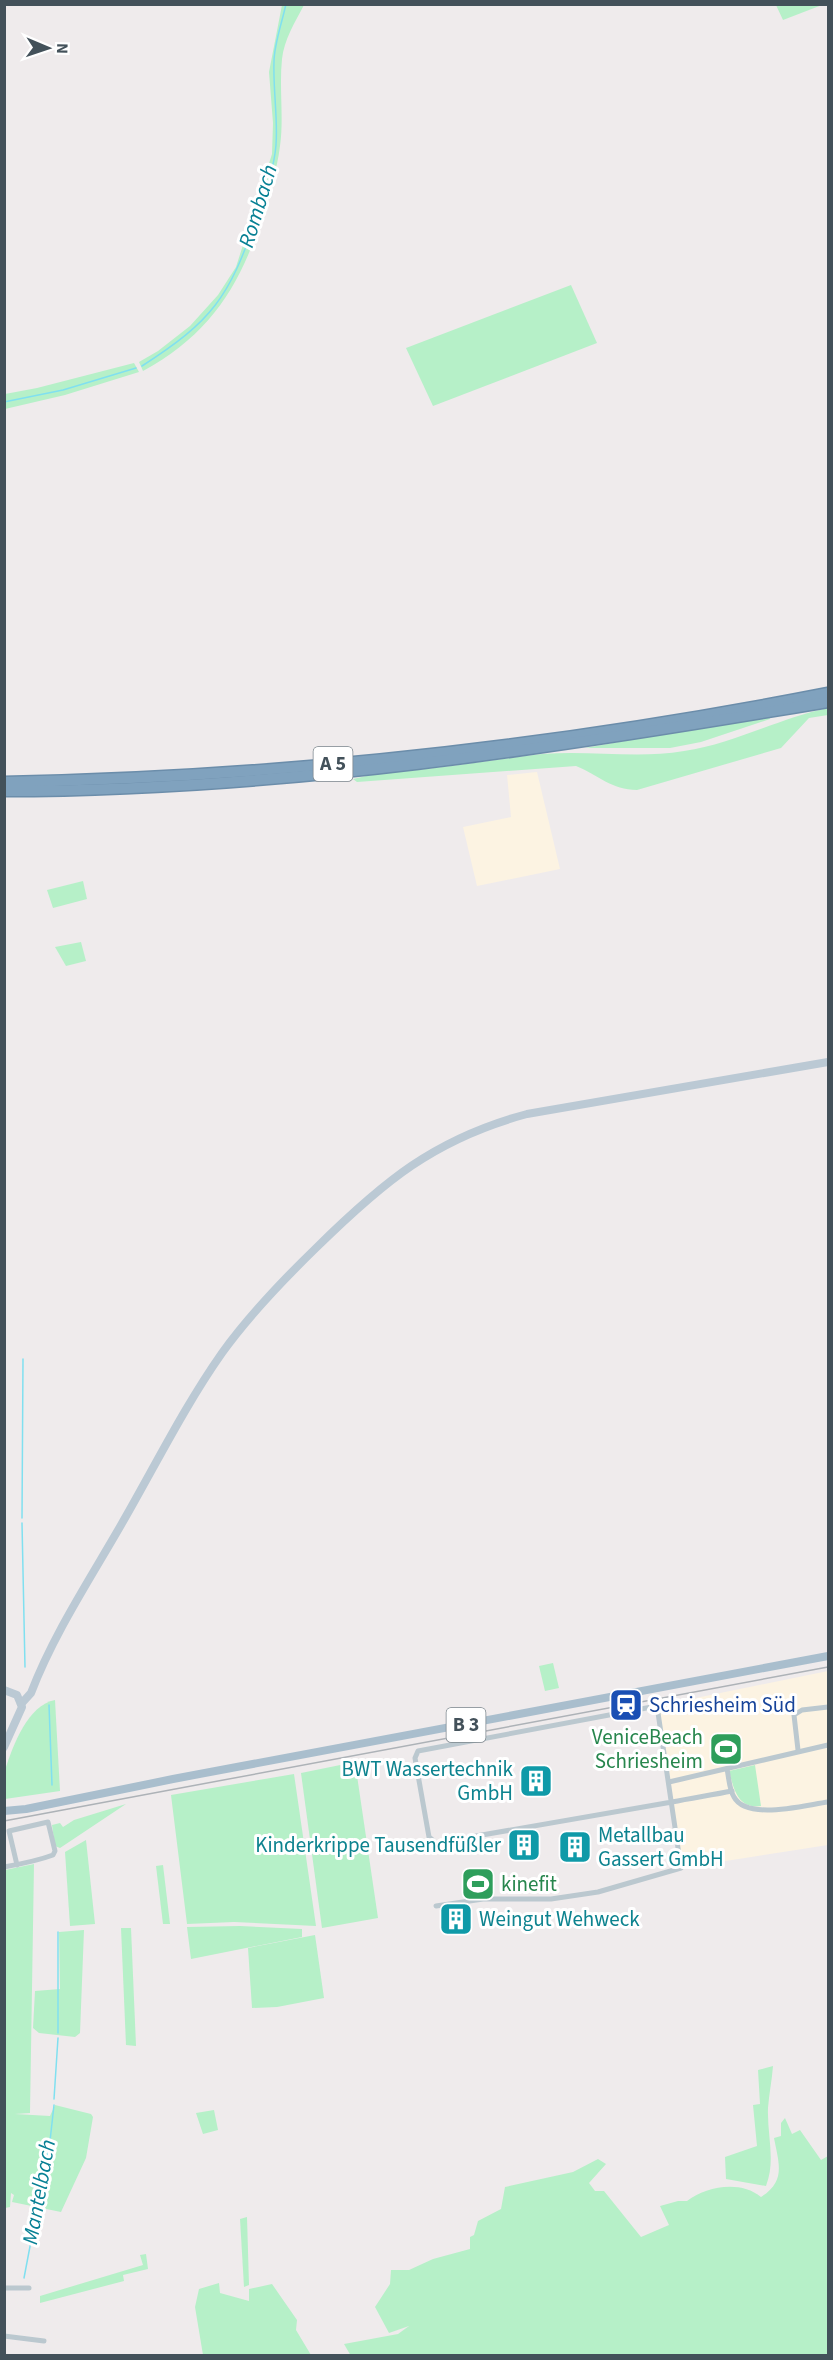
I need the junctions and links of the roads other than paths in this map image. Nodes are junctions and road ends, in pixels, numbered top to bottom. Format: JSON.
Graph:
{"nodes":[{"id":1,"x":828,"y":693,"type":"edge"},
{"id":2,"x":828,"y":702,"type":"edge"},
{"id":3,"x":4,"y":782,"type":"edge"},
{"id":4,"x":4,"y":791,"type":"edge"},
{"id":5,"x":828,"y":1062,"type":"edge"},
{"id":6,"x":828,"y":1656,"type":"edge"},
{"id":7,"x":34,"y":1686,"type":"junction"},
{"id":8,"x":4,"y":1690,"type":"edge"},
{"id":9,"x":17,"y":1695,"type":"junction"},
{"id":10,"x":22,"y":1706,"type":"junction"},
{"id":11,"x":828,"y":1707,"type":"edge"},
{"id":12,"x":828,"y":1745,"type":"edge"},
{"id":13,"x":4,"y":1747,"type":"edge"},
{"id":14,"x":798,"y":1750,"type":"junction"},
{"id":15,"x":726,"y":1769,"type":"junction"},
{"id":16,"x":669,"y":1782,"type":"junction"},
{"id":17,"x":732,"y":1791,"type":"junction"},
{"id":18,"x":672,"y":1802,"type":"junction"},
{"id":19,"x":828,"y":1802,"type":"edge"},
{"id":20,"x":4,"y":1811,"type":"edge"},
{"id":21,"x":17,"y":1865,"type":"junction"},
{"id":22,"x":4,"y":1868,"type":"edge"},
{"id":23,"x":436,"y":1906,"type":"dead end"},
{"id":24,"x":4,"y":2288,"type":"edge"},
{"id":25,"x":29,"y":2288,"type":"dead end"},
{"id":26,"x":4,"y":2336,"type":"edge"},
{"id":27,"x":44,"y":2341,"type":"dead end"}],
"edges":[{"from":1,"to":3,"type":"highway","number":"A 5"},
{"from":2,"to":4,"type":"highway","number":"A 5"},
{"from":5,"to":7,"type":"street"},
{"from":6,"to":20,"type":"main road","number":"B 3"},
{"from":7,"to":9,"type":"street"},
{"from":7,"to":10,"type":"street"},
{"from":8,"to":9,"type":"street"},
{"from":9,"to":10,"type":"street"},
{"from":10,"to":13,"type":"street"},
{"from":11,"to":14,"type":"street"},
{"from":12,"to":14,"type":"street"},
{"from":14,"to":15,"type":"street"},
{"from":15,"to":16,"type":"street"},
{"from":15,"to":17,"type":"street"},
{"from":16,"to":18,"type":"street"},
{"from":16,"to":18,"type":"street"},
{"from":17,"to":18,"type":"street"},
{"from":17,"to":19,"type":"street"},
{"from":18,"to":23,"type":"street"},
{"from":21,"to":21,"type":"street"},
{"from":21,"to":22,"type":"street"},
{"from":24,"to":25,"type":"street"},
{"from":26,"to":27,"type":"street"}]}
